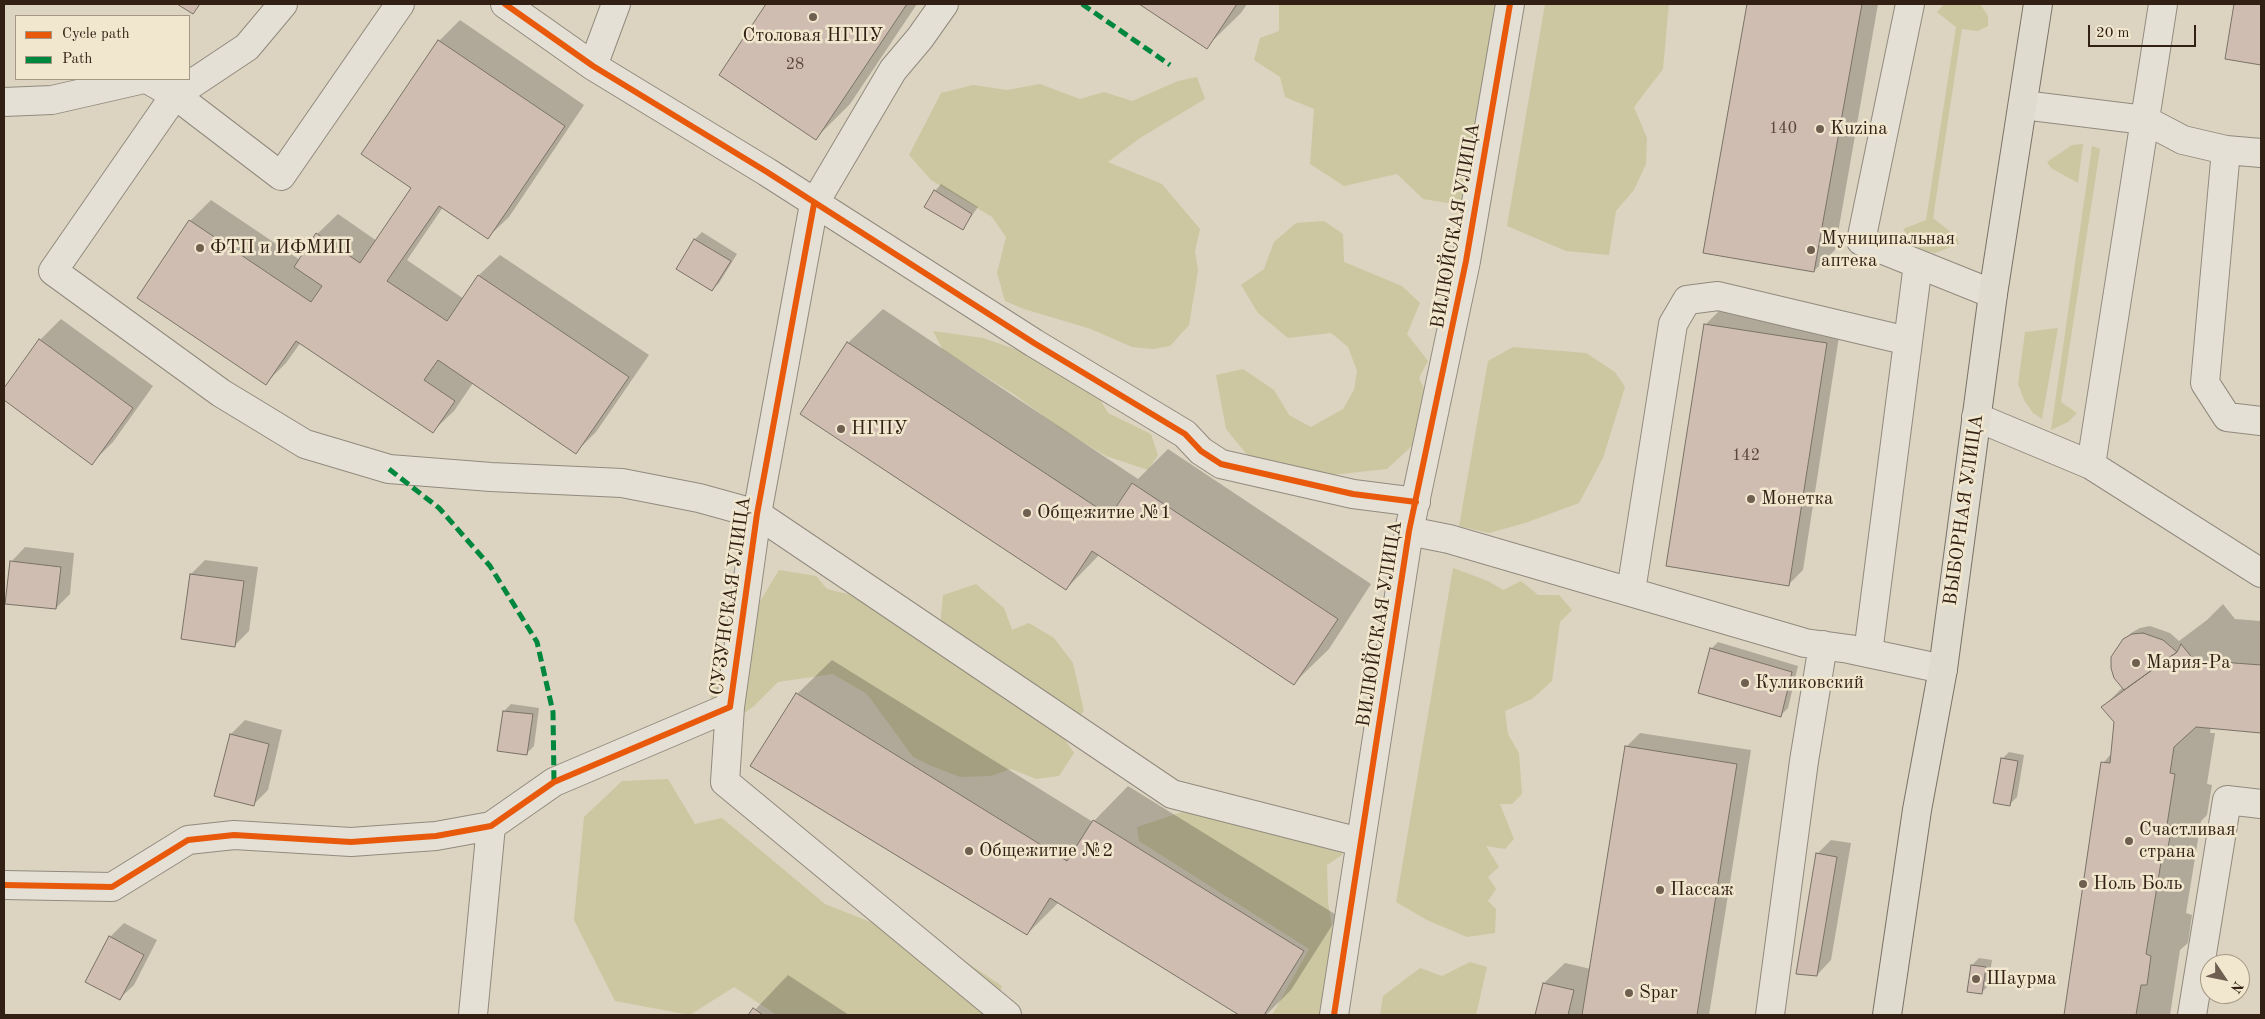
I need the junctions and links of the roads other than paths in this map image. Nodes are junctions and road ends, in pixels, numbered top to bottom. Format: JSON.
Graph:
{"nodes":[{"id":1,"x":283,"y":4,"type":"edge"},
{"id":2,"x":400,"y":4,"type":"edge"},
{"id":3,"x":505,"y":4,"type":"edge"},
{"id":4,"x":616,"y":4,"type":"edge"},
{"id":5,"x":944,"y":4,"type":"edge"},
{"id":6,"x":1510,"y":4,"type":"edge"},
{"id":7,"x":1910,"y":4,"type":"edge"},
{"id":8,"x":2038,"y":4,"type":"edge"},
{"id":9,"x":2163,"y":4,"type":"edge"},
{"id":10,"x":593,"y":66,"type":"junction"},
{"id":11,"x":142,"y":80,"type":"edge"},
{"id":12,"x":148,"y":80,"type":"edge"},
{"id":13,"x":175,"y":95,"type":"junction"},
{"id":14,"x":4,"y":102,"type":"edge"},
{"id":15,"x":2023,"y":105,"type":"junction"},
{"id":16,"x":2145,"y":120,"type":"junction"},
{"id":17,"x":2226,"y":150,"type":"junction"},
{"id":18,"x":2261,"y":153,"type":"edge"},
{"id":19,"x":814,"y":204,"type":"junction"},
{"id":20,"x":1918,"y":264,"type":"junction"},
{"id":21,"x":1993,"y":294,"type":"junction"},
{"id":22,"x":1908,"y":341,"type":"junction"},
{"id":23,"x":1976,"y":417,"type":"junction"},
{"id":24,"x":2261,"y":421,"type":"edge"},
{"id":25,"x":2091,"y":465,"type":"junction"},
{"id":26,"x":1416,"y":502,"type":"junction"},
{"id":27,"x":757,"y":514,"type":"junction"},
{"id":28,"x":1409,"y":531,"type":"junction"},
{"id":29,"x":2261,"y":573,"type":"edge"},
{"id":30,"x":1631,"y":591,"type":"junction"},
{"id":31,"x":1823,"y":646,"type":"junction"},
{"id":32,"x":1868,"y":653,"type":"junction"},
{"id":33,"x":1943,"y":669,"type":"junction"},
{"id":34,"x":730,"y":707,"type":"junction"},
{"id":35,"x":2261,"y":804,"type":"edge"},
{"id":36,"x":491,"y":826,"type":"junction"},
{"id":37,"x":1360,"y":842,"type":"junction"},
{"id":38,"x":4,"y":884,"type":"edge"},
{"id":39,"x":473,"y":1015,"type":"edge"},
{"id":40,"x":1007,"y":1015,"type":"edge"},
{"id":41,"x":1334,"y":1015,"type":"edge"},
{"id":42,"x":1770,"y":1015,"type":"edge"},
{"id":43,"x":1888,"y":1015,"type":"edge"},
{"id":44,"x":2192,"y":1015,"type":"edge"}],
"edges":[{"from":1,"to":13,"type":"street"},
{"from":2,"to":13,"type":"street"},
{"from":3,"to":10,"type":"street"},
{"from":4,"to":10,"type":"street"},
{"from":5,"to":19,"type":"street"},
{"from":6,"to":26,"type":"street","name":"ВИЛЮЙСКАЯ УЛИЦА"},
{"from":7,"to":20,"type":"street"},
{"from":8,"to":15,"type":"main road","name":"ВЫБОРНАЯ УЛИЦА"},
{"from":9,"to":16,"type":"street"},
{"from":10,"to":19,"type":"street"},
{"from":11,"to":14,"type":"street"},
{"from":12,"to":13,"type":"street"},
{"from":13,"to":27,"type":"street"},
{"from":15,"to":16,"type":"street"},
{"from":15,"to":21,"type":"main road","name":"ВЫБОРНАЯ УЛИЦА"},
{"from":16,"to":17,"type":"street"},
{"from":16,"to":25,"type":"street"},
{"from":17,"to":18,"type":"street"},
{"from":17,"to":24,"type":"street"},
{"from":19,"to":26,"type":"street"},
{"from":19,"to":27,"type":"street","name":"СУЗУНСКАЯ УЛИЦА"},
{"from":20,"to":21,"type":"street"},
{"from":20,"to":22,"type":"street"},
{"from":21,"to":23,"type":"main road","name":"ВЫБОРНАЯ УЛИЦА"},
{"from":22,"to":30,"type":"street"},
{"from":22,"to":32,"type":"street"},
{"from":23,"to":25,"type":"street"},
{"from":23,"to":33,"type":"main road","name":"ВЫБОРНАЯ УЛИЦА"},
{"from":25,"to":29,"type":"street"},
{"from":26,"to":28,"type":"street","name":"ВИЛЮЙСКАЯ УЛИЦА"},
{"from":27,"to":34,"type":"street","name":"СУЗУНСКАЯ УЛИЦА"},
{"from":27,"to":37,"type":"street"},
{"from":28,"to":30,"type":"street"},
{"from":28,"to":37,"type":"street","name":"ВИЛЮЙСКАЯ УЛИЦА"},
{"from":30,"to":31,"type":"street"},
{"from":31,"to":32,"type":"street"},
{"from":31,"to":42,"type":"street"},
{"from":32,"to":33,"type":"street"},
{"from":33,"to":43,"type":"main road","name":"ВЫБОРНАЯ УЛИЦА"},
{"from":34,"to":36,"type":"street","name":"СУЗУНСКАЯ УЛИЦА"},
{"from":34,"to":40,"type":"street"},
{"from":35,"to":44,"type":"street"},
{"from":36,"to":38,"type":"street","name":"СУЗУНСКАЯ УЛИЦА"},
{"from":36,"to":39,"type":"street"},
{"from":37,"to":41,"type":"street","name":"ВИЛЮЙСКАЯ УЛИЦА"}]}
